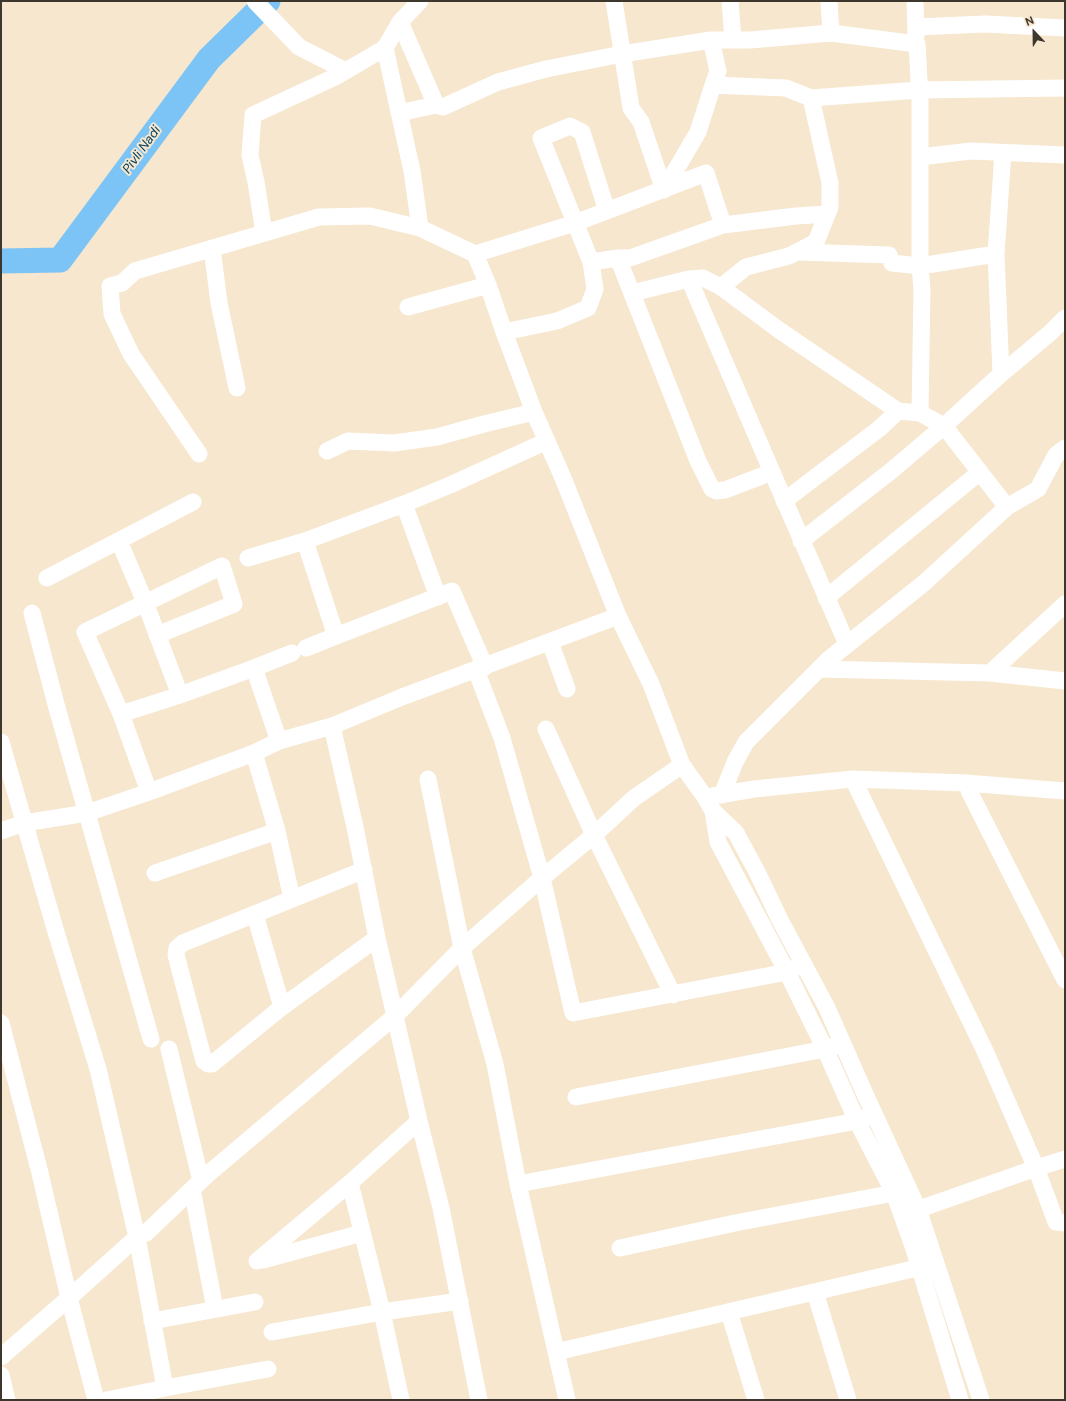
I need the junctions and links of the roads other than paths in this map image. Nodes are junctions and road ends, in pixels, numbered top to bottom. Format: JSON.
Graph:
{"nodes":[{"id":1,"x":256,"y":1,"type":"edge"},
{"id":2,"x":420,"y":1,"type":"edge"},
{"id":3,"x":614,"y":1,"type":"edge"},
{"id":4,"x":730,"y":1,"type":"edge"},
{"id":5,"x":829,"y":1,"type":"edge"},
{"id":6,"x":915,"y":1,"type":"edge"},
{"id":7,"x":400,"y":22,"type":"junction"},
{"id":8,"x":916,"y":26,"type":"junction"},
{"id":9,"x":1065,"y":28,"type":"edge"},
{"id":10,"x":831,"y":33,"type":"junction"},
{"id":11,"x":712,"y":40,"type":"junction"},
{"id":12,"x":733,"y":40,"type":"junction"},
{"id":13,"x":917,"y":44,"type":"junction"},
{"id":14,"x":385,"y":48,"type":"junction"},
{"id":15,"x":622,"y":54,"type":"junction"},
{"id":16,"x":346,"y":71,"type":"junction"},
{"id":17,"x":713,"y":85,"type":"junction"},
{"id":18,"x":1065,"y":88,"type":"edge"},
{"id":19,"x":919,"y":90,"type":"junction"},
{"id":20,"x":811,"y":98,"type":"junction"},
{"id":21,"x":436,"y":105,"type":"junction"},
{"id":22,"x":399,"y":113,"type":"junction"},
{"id":23,"x":1003,"y":153,"type":"junction"},
{"id":24,"x":1065,"y":155,"type":"edge"},
{"id":25,"x":920,"y":157,"type":"junction"},
{"id":26,"x":664,"y":190,"type":"junction"},
{"id":27,"x":607,"y":211,"type":"junction"},
{"id":28,"x":827,"y":214,"type":"junction"},
{"id":29,"x":575,"y":223,"type":"junction"},
{"id":30,"x":722,"y":225,"type":"junction"},
{"id":31,"x":420,"y":228,"type":"junction"},
{"id":32,"x":264,"y":233,"type":"junction"},
{"id":33,"x":212,"y":248,"type":"junction"},
{"id":34,"x":797,"y":252,"type":"junction"},
{"id":35,"x":475,"y":254,"type":"junction"},
{"id":36,"x":996,"y":254,"type":"junction"},
{"id":37,"x":618,"y":258,"type":"junction"},
{"id":38,"x":591,"y":262,"type":"junction"},
{"id":39,"x":920,"y":266,"type":"junction"},
{"id":40,"x":689,"y":279,"type":"junction"},
{"id":41,"x":488,"y":285,"type":"junction"},
{"id":42,"x":721,"y":287,"type":"junction"},
{"id":43,"x":632,"y":293,"type":"junction"},
{"id":44,"x":408,"y":308,"type":"dead end"},
{"id":45,"x":1065,"y":318,"type":"edge"},
{"id":46,"x":504,"y":332,"type":"junction"},
{"id":47,"x":1001,"y":374,"type":"junction"},
{"id":48,"x":237,"y":388,"type":"dead end"},
{"id":49,"x":898,"y":411,"type":"junction"},
{"id":50,"x":534,"y":412,"type":"junction"},
{"id":51,"x":920,"y":413,"type":"junction"},
{"id":52,"x":944,"y":426,"type":"junction"},
{"id":53,"x":547,"y":441,"type":"junction"},
{"id":54,"x":1065,"y":448,"type":"edge"},
{"id":55,"x":328,"y":451,"type":"dead end"},
{"id":56,"x":199,"y":454,"type":"dead end"},
{"id":57,"x":772,"y":472,"type":"junction"},
{"id":58,"x":980,"y":472,"type":"junction"},
{"id":59,"x":784,"y":501,"type":"junction"},
{"id":60,"x":193,"y":502,"type":"dead end"},
{"id":61,"x":404,"y":504,"type":"junction"},
{"id":62,"x":1007,"y":507,"type":"junction"},
{"id":63,"x":119,"y":541,"type":"junction"},
{"id":64,"x":802,"y":541,"type":"junction"},
{"id":65,"x":305,"y":542,"type":"junction"},
{"id":66,"x":248,"y":558,"type":"dead end"},
{"id":67,"x":47,"y":578,"type":"dead end"},
{"id":68,"x":438,"y":597,"type":"junction"},
{"id":69,"x":826,"y":598,"type":"junction"},
{"id":70,"x":145,"y":602,"type":"junction"},
{"id":71,"x":1065,"y":604,"type":"edge"},
{"id":72,"x":32,"y":613,"type":"dead end"},
{"id":73,"x":618,"y":616,"type":"junction"},
{"id":74,"x":158,"y":635,"type":"junction"},
{"id":75,"x":336,"y":636,"type":"junction"},
{"id":76,"x":550,"y":642,"type":"junction"},
{"id":77,"x":847,"y":644,"type":"junction"},
{"id":78,"x":254,"y":668,"type":"junction"},
{"id":79,"x":480,"y":668,"type":"junction"},
{"id":80,"x":819,"y":669,"type":"junction"},
{"id":81,"x":990,"y":673,"type":"junction"},
{"id":82,"x":1065,"y":681,"type":"edge"},
{"id":83,"x":567,"y":689,"type":"dead end"},
{"id":84,"x":180,"y":695,"type":"junction"},
{"id":85,"x":121,"y":714,"type":"junction"},
{"id":86,"x":332,"y":726,"type":"junction"},
{"id":87,"x":546,"y":729,"type":"dead end"},
{"id":88,"x":280,"y":741,"type":"junction"},
{"id":89,"x":1,"y":742,"type":"edge"},
{"id":90,"x":254,"y":752,"type":"junction"},
{"id":91,"x":682,"y":765,"type":"junction"},
{"id":92,"x":428,"y":779,"type":"dead end"},
{"id":93,"x":853,"y":779,"type":"junction"},
{"id":94,"x":968,"y":791,"type":"dead end"},
{"id":95,"x":1065,"y":791,"type":"edge"},
{"id":96,"x":149,"y":792,"type":"junction"},
{"id":97,"x":722,"y":795,"type":"junction"},
{"id":98,"x":709,"y":804,"type":"junction"},
{"id":99,"x":87,"y":813,"type":"junction"},
{"id":100,"x":24,"y":823,"type":"junction"},
{"id":101,"x":1,"y":831,"type":"edge"},
{"id":102,"x":277,"y":831,"type":"junction"},
{"id":103,"x":594,"y":835,"type":"junction"},
{"id":104,"x":364,"y":870,"type":"junction"},
{"id":105,"x":155,"y":873,"type":"dead end"},
{"id":106,"x":542,"y":878,"type":"junction"},
{"id":107,"x":292,"y":899,"type":"junction"},
{"id":108,"x":255,"y":915,"type":"junction"},
{"id":109,"x":377,"y":938,"type":"junction"},
{"id":110,"x":462,"y":948,"type":"junction"},
{"id":111,"x":803,"y":963,"type":"junction"},
{"id":112,"x":787,"y":972,"type":"junction"},
{"id":113,"x":1065,"y":980,"type":"edge"},
{"id":114,"x":673,"y":995,"type":"junction"},
{"id":115,"x":282,"y":1007,"type":"junction"},
{"id":116,"x":395,"y":1016,"type":"junction"},
{"id":117,"x":1,"y":1024,"type":"edge"},
{"id":118,"x":151,"y":1039,"type":"dead end"},
{"id":119,"x":843,"y":1042,"type":"junction"},
{"id":120,"x":169,"y":1049,"type":"dead end"},
{"id":121,"x":825,"y":1049,"type":"junction"},
{"id":122,"x":576,"y":1098,"type":"dead end"},
{"id":123,"x":875,"y":1114,"type":"junction"},
{"id":124,"x":419,"y":1121,"type":"junction"},
{"id":125,"x":857,"y":1121,"type":"junction"},
{"id":126,"x":1065,"y":1159,"type":"edge"},
{"id":127,"x":1036,"y":1168,"type":"junction"},
{"id":128,"x":350,"y":1183,"type":"junction"},
{"id":129,"x":518,"y":1184,"type":"junction"},
{"id":130,"x":196,"y":1185,"type":"junction"},
{"id":131,"x":901,"y":1190,"type":"junction"},
{"id":132,"x":918,"y":1209,"type":"junction"},
{"id":133,"x":902,"y":1215,"type":"junction"},
{"id":134,"x":1065,"y":1223,"type":"edge"},
{"id":135,"x":362,"y":1232,"type":"junction"},
{"id":136,"x":137,"y":1237,"type":"junction"},
{"id":137,"x":620,"y":1248,"type":"dead end"},
{"id":138,"x":928,"y":1265,"type":"junction"},
{"id":139,"x":815,"y":1292,"type":"junction"},
{"id":140,"x":69,"y":1298,"type":"junction"},
{"id":141,"x":460,"y":1301,"type":"junction"},
{"id":142,"x":255,"y":1302,"type":"dead end"},
{"id":143,"x":215,"y":1310,"type":"junction"},
{"id":144,"x":382,"y":1312,"type":"junction"},
{"id":145,"x":729,"y":1312,"type":"junction"},
{"id":146,"x":152,"y":1322,"type":"junction"},
{"id":147,"x":272,"y":1332,"type":"dead end"},
{"id":148,"x":556,"y":1352,"type":"junction"},
{"id":149,"x":1,"y":1357,"type":"edge"},
{"id":150,"x":268,"y":1369,"type":"dead end"},
{"id":151,"x":1,"y":1375,"type":"edge"},
{"id":152,"x":164,"y":1388,"type":"junction"},
{"id":153,"x":7,"y":1400,"type":"edge"},
{"id":154,"x":96,"y":1400,"type":"edge"},
{"id":155,"x":107,"y":1400,"type":"edge"},
{"id":156,"x":401,"y":1400,"type":"edge"},
{"id":157,"x":479,"y":1400,"type":"edge"},
{"id":158,"x":567,"y":1400,"type":"edge"},
{"id":159,"x":756,"y":1400,"type":"edge"},
{"id":160,"x":848,"y":1400,"type":"edge"},
{"id":161,"x":960,"y":1400,"type":"edge"},
{"id":162,"x":981,"y":1400,"type":"edge"}],
"edges":[{"from":1,"to":16,"type":"street"},
{"from":2,"to":7,"type":"street"},
{"from":3,"to":15,"type":"street"},
{"from":4,"to":12,"type":"street"},
{"from":5,"to":10,"type":"street"},
{"from":6,"to":8,"type":"street"},
{"from":7,"to":14,"type":"street"},
{"from":7,"to":21,"type":"street"},
{"from":8,"to":9,"type":"street"},
{"from":8,"to":13,"type":"street"},
{"from":10,"to":12,"type":"street"},
{"from":10,"to":13,"type":"street"},
{"from":11,"to":12,"type":"street"},
{"from":11,"to":15,"type":"street"},
{"from":11,"to":17,"type":"street"},
{"from":13,"to":19,"type":"street"},
{"from":14,"to":16,"type":"street"},
{"from":14,"to":22,"type":"street"},
{"from":15,"to":21,"type":"street"},
{"from":15,"to":26,"type":"street"},
{"from":16,"to":32,"type":"street"},
{"from":17,"to":20,"type":"street"},
{"from":17,"to":26,"type":"street"},
{"from":18,"to":19,"type":"street"},
{"from":19,"to":20,"type":"street"},
{"from":19,"to":25,"type":"street"},
{"from":20,"to":28,"type":"street"},
{"from":21,"to":22,"type":"street"},
{"from":22,"to":31,"type":"street"},
{"from":23,"to":24,"type":"street"},
{"from":23,"to":25,"type":"street"},
{"from":23,"to":36,"type":"street"},
{"from":25,"to":39,"type":"street"},
{"from":26,"to":27,"type":"street"},
{"from":26,"to":30,"type":"street"},
{"from":27,"to":29,"type":"street"},
{"from":27,"to":29,"type":"street"},
{"from":28,"to":30,"type":"street"},
{"from":28,"to":34,"type":"street"},
{"from":29,"to":35,"type":"street"},
{"from":29,"to":38,"type":"street"},
{"from":30,"to":37,"type":"street"},
{"from":31,"to":32,"type":"street"},
{"from":31,"to":35,"type":"street"},
{"from":32,"to":33,"type":"street"},
{"from":33,"to":48,"type":"street"},
{"from":33,"to":56,"type":"street"},
{"from":34,"to":39,"type":"street"},
{"from":34,"to":42,"type":"street"},
{"from":35,"to":41,"type":"street"},
{"from":36,"to":39,"type":"street"},
{"from":36,"to":47,"type":"street"},
{"from":37,"to":38,"type":"street"},
{"from":37,"to":43,"type":"street"},
{"from":38,"to":46,"type":"street"},
{"from":39,"to":51,"type":"street"},
{"from":40,"to":42,"type":"street"},
{"from":40,"to":43,"type":"street"},
{"from":40,"to":57,"type":"street"},
{"from":41,"to":44,"type":"street"},
{"from":41,"to":46,"type":"street"},
{"from":42,"to":49,"type":"street"},
{"from":43,"to":57,"type":"street"},
{"from":45,"to":47,"type":"street"},
{"from":46,"to":50,"type":"street"},
{"from":47,"to":52,"type":"street"},
{"from":49,"to":51,"type":"street"},
{"from":49,"to":59,"type":"street"},
{"from":50,"to":53,"type":"street"},
{"from":50,"to":55,"type":"street"},
{"from":51,"to":52,"type":"street"},
{"from":52,"to":58,"type":"street"},
{"from":52,"to":64,"type":"street"},
{"from":53,"to":61,"type":"street"},
{"from":53,"to":73,"type":"street"},
{"from":54,"to":62,"type":"street"},
{"from":57,"to":59,"type":"street"},
{"from":58,"to":62,"type":"street"},
{"from":58,"to":69,"type":"street"},
{"from":59,"to":64,"type":"street"},
{"from":60,"to":63,"type":"street"},
{"from":61,"to":65,"type":"street"},
{"from":61,"to":68,"type":"street"},
{"from":62,"to":77,"type":"street"},
{"from":63,"to":67,"type":"street"},
{"from":63,"to":70,"type":"street"},
{"from":64,"to":69,"type":"street"},
{"from":65,"to":66,"type":"street"},
{"from":65,"to":75,"type":"street"},
{"from":68,"to":75,"type":"street"},
{"from":68,"to":79,"type":"street"},
{"from":69,"to":77,"type":"street"},
{"from":70,"to":74,"type":"street"},
{"from":70,"to":74,"type":"street"},
{"from":70,"to":85,"type":"street"},
{"from":71,"to":81,"type":"street"},
{"from":72,"to":99,"type":"street"},
{"from":73,"to":76,"type":"street"},
{"from":73,"to":91,"type":"street"},
{"from":74,"to":84,"type":"street"},
{"from":75,"to":78,"type":"street"},
{"from":76,"to":79,"type":"street"},
{"from":76,"to":83,"type":"street"},
{"from":77,"to":80,"type":"street"},
{"from":78,"to":84,"type":"street"},
{"from":78,"to":88,"type":"street"},
{"from":79,"to":86,"type":"street"},
{"from":79,"to":106,"type":"street"},
{"from":80,"to":81,"type":"street"},
{"from":80,"to":97,"type":"street"},
{"from":81,"to":82,"type":"street"},
{"from":84,"to":85,"type":"street"},
{"from":85,"to":96,"type":"street"},
{"from":86,"to":88,"type":"street"},
{"from":86,"to":104,"type":"street"},
{"from":87,"to":103,"type":"street"},
{"from":88,"to":90,"type":"street"},
{"from":89,"to":100,"type":"street"},
{"from":90,"to":96,"type":"street"},
{"from":90,"to":102,"type":"street"},
{"from":91,"to":98,"type":"street"},
{"from":91,"to":103,"type":"street"},
{"from":92,"to":110,"type":"street"},
{"from":93,"to":95,"type":"street"},
{"from":93,"to":97,"type":"street"},
{"from":93,"to":127,"type":"street"},
{"from":94,"to":113,"type":"street"},
{"from":96,"to":99,"type":"street"},
{"from":97,"to":98,"type":"street"},
{"from":98,"to":111,"type":"street"},
{"from":98,"to":112,"type":"street"},
{"from":99,"to":100,"type":"street"},
{"from":99,"to":118,"type":"street"},
{"from":100,"to":101,"type":"street"},
{"from":100,"to":136,"type":"street"},
{"from":102,"to":105,"type":"street"},
{"from":102,"to":107,"type":"street"},
{"from":103,"to":106,"type":"street"},
{"from":103,"to":114,"type":"street"},
{"from":104,"to":107,"type":"street"},
{"from":104,"to":109,"type":"street"},
{"from":106,"to":110,"type":"street"},
{"from":106,"to":114,"type":"street"},
{"from":107,"to":108,"type":"street"},
{"from":108,"to":115,"type":"street"},
{"from":108,"to":115,"type":"street"},
{"from":109,"to":115,"type":"street"},
{"from":109,"to":116,"type":"street"},
{"from":110,"to":116,"type":"street"},
{"from":110,"to":129,"type":"street"},
{"from":111,"to":112,"type":"street"},
{"from":111,"to":119,"type":"street"},
{"from":112,"to":114,"type":"street"},
{"from":112,"to":121,"type":"street"},
{"from":116,"to":124,"type":"street"},
{"from":116,"to":130,"type":"street"},
{"from":117,"to":140,"type":"street"},
{"from":119,"to":121,"type":"street"},
{"from":119,"to":123,"type":"street"},
{"from":120,"to":130,"type":"street"},
{"from":121,"to":122,"type":"street"},
{"from":121,"to":125,"type":"street"},
{"from":123,"to":125,"type":"street"},
{"from":123,"to":131,"type":"street"},
{"from":124,"to":128,"type":"street"},
{"from":124,"to":141,"type":"street"},
{"from":125,"to":129,"type":"street"},
{"from":125,"to":131,"type":"street"},
{"from":126,"to":127,"type":"street"},
{"from":127,"to":132,"type":"street"},
{"from":127,"to":134,"type":"street"},
{"from":128,"to":135,"type":"street"},
{"from":128,"to":135,"type":"street"},
{"from":129,"to":148,"type":"street"},
{"from":130,"to":136,"type":"street"},
{"from":130,"to":143,"type":"street"},
{"from":131,"to":132,"type":"street"},
{"from":131,"to":133,"type":"street"},
{"from":131,"to":137,"type":"street"},
{"from":132,"to":133,"type":"street"},
{"from":132,"to":138,"type":"street"},
{"from":133,"to":138,"type":"street"},
{"from":135,"to":144,"type":"street"},
{"from":136,"to":140,"type":"street"},
{"from":136,"to":146,"type":"street"},
{"from":138,"to":139,"type":"street"},
{"from":138,"to":161,"type":"street"},
{"from":138,"to":162,"type":"street"},
{"from":139,"to":145,"type":"street"},
{"from":139,"to":160,"type":"street"},
{"from":140,"to":149,"type":"street"},
{"from":140,"to":154,"type":"street"},
{"from":141,"to":144,"type":"street"},
{"from":141,"to":157,"type":"street"},
{"from":142,"to":143,"type":"street"},
{"from":143,"to":146,"type":"street"},
{"from":144,"to":147,"type":"street"},
{"from":144,"to":156,"type":"street"},
{"from":145,"to":148,"type":"street"},
{"from":145,"to":159,"type":"street"},
{"from":146,"to":152,"type":"street"},
{"from":148,"to":158,"type":"street"},
{"from":150,"to":152,"type":"street"},
{"from":151,"to":153,"type":"street"},
{"from":152,"to":155,"type":"street"}]}
